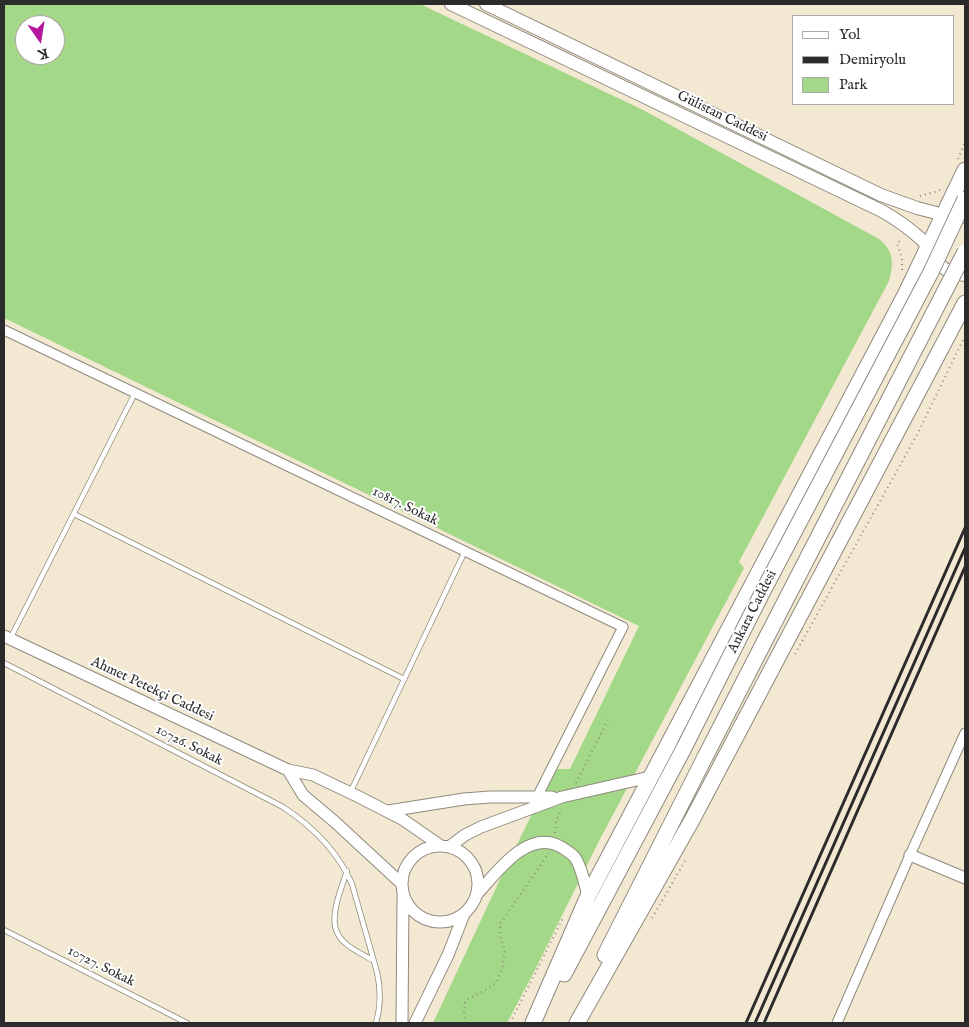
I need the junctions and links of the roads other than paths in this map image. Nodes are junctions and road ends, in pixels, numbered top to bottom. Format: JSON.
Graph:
{"nodes":[{"id":1,"x":451,"y":4,"type":"edge"},
{"id":2,"x":486,"y":4,"type":"edge"},
{"id":3,"x":965,"y":170,"type":"edge"},
{"id":4,"x":965,"y":199,"type":"edge"},
{"id":5,"x":944,"y":215,"type":"junction"},
{"id":6,"x":965,"y":217,"type":"edge"},
{"id":7,"x":928,"y":248,"type":"junction"},
{"id":8,"x":965,"y":252,"type":"edge"},
{"id":9,"x":965,"y":276,"type":"edge"},
{"id":10,"x":965,"y":303,"type":"edge"},
{"id":11,"x":4,"y":330,"type":"edge"},
{"id":12,"x":135,"y":393,"type":"junction"},
{"id":13,"x":74,"y":514,"type":"junction"},
{"id":14,"x":465,"y":551,"type":"junction"},
{"id":15,"x":7,"y":638,"type":"edge"},
{"id":16,"x":4,"y":663,"type":"edge"},
{"id":17,"x":404,"y":679,"type":"junction"},
{"id":18,"x":965,"y":733,"type":"edge"},
{"id":19,"x":288,"y":770,"type":"junction"},
{"id":20,"x":650,"y":777,"type":"junction"},
{"id":21,"x":350,"y":793,"type":"junction"},
{"id":22,"x":566,"y":796,"type":"junction"},
{"id":23,"x":537,"y":797,"type":"junction"},
{"id":24,"x":388,"y":812,"type":"junction"},
{"id":25,"x":445,"y":847,"type":"junction"},
{"id":26,"x":910,"y":855,"type":"junction"},
{"id":27,"x":347,"y":871,"type":"junction"},
{"id":28,"x":965,"y":878,"type":"edge"},
{"id":29,"x":402,"y":888,"type":"junction"},
{"id":30,"x":478,"y":893,"type":"junction"},
{"id":31,"x":588,"y":896,"type":"junction"},
{"id":32,"x":464,"y":914,"type":"junction"},
{"id":33,"x":4,"y":930,"type":"edge"},
{"id":34,"x":374,"y":961,"type":"junction"},
{"id":35,"x":187,"y":1023,"type":"edge"},
{"id":36,"x":376,"y":1023,"type":"edge"},
{"id":37,"x":402,"y":1023,"type":"edge"},
{"id":38,"x":415,"y":1023,"type":"edge"},
{"id":39,"x":533,"y":1023,"type":"edge"},
{"id":40,"x":538,"y":1023,"type":"edge"},
{"id":41,"x":571,"y":1023,"type":"edge"},
{"id":42,"x":577,"y":1023,"type":"edge"},
{"id":43,"x":837,"y":1023,"type":"edge"}],
"edges":[{"from":1,"to":7,"type":"main road","name":"Gülistan Caddesi"},
{"from":2,"to":5,"type":"main road","name":"Gülistan Caddesi"},
{"from":3,"to":5,"type":"highway"},
{"from":4,"to":40,"type":"highway","name":"Ankara Caddesi","bridge":true},
{"from":5,"to":6,"type":"main road","name":"Gülistan Caddesi"},
{"from":5,"to":7,"type":"highway"},
{"from":7,"to":9,"type":"main road","name":"Gülistan Caddesi"},
{"from":7,"to":20,"type":"highway"},
{"from":8,"to":41,"type":"highway","name":"Ankara Caddesi","bridge":true},
{"from":10,"to":42,"type":"highway"},
{"from":11,"to":12,"type":"street","name":"10817. Sokak"},
{"from":12,"to":13,"type":"lane"},
{"from":12,"to":14,"type":"street","name":"10817. Sokak"},
{"from":13,"to":15,"type":"lane"},
{"from":13,"to":17,"type":"lane"},
{"from":14,"to":17,"type":"lane"},
{"from":14,"to":23,"type":"street","name":"10817. Sokak"},
{"from":15,"to":19,"type":"street","name":"Ahmet Petekçi Caddesi"},
{"from":16,"to":27,"type":"lane","name":"10726. Sokak"},
{"from":17,"to":21,"type":"lane"},
{"from":18,"to":26,"type":"street"},
{"from":19,"to":21,"type":"street","name":"Ahmet Petekçi Caddesi"},
{"from":19,"to":29,"type":"street"},
{"from":20,"to":22,"type":"street"},
{"from":20,"to":31,"type":"highway"},
{"from":21,"to":24,"type":"street","name":"Ahmet Petekçi Caddesi"},
{"from":22,"to":23,"type":"street"},
{"from":22,"to":25,"type":"street"},
{"from":23,"to":24,"type":"street"},
{"from":24,"to":25,"type":"street","name":"Ahmet Petekçi Caddesi"},
{"from":25,"to":29,"type":"street"},
{"from":25,"to":30,"type":"street"},
{"from":26,"to":28,"type":"street"},
{"from":26,"to":43,"type":"street"},
{"from":27,"to":34,"type":"lane","name":"10726. Sokak"},
{"from":27,"to":34,"type":"lane"},
{"from":29,"to":32,"type":"street"},
{"from":29,"to":37,"type":"street"},
{"from":30,"to":31,"type":"street"},
{"from":30,"to":32,"type":"street"},
{"from":31,"to":39,"type":"highway"},
{"from":32,"to":38,"type":"street"},
{"from":33,"to":35,"type":"lane","name":"10727. Sokak"},
{"from":34,"to":36,"type":"lane","name":"10726. Sokak"}]}
